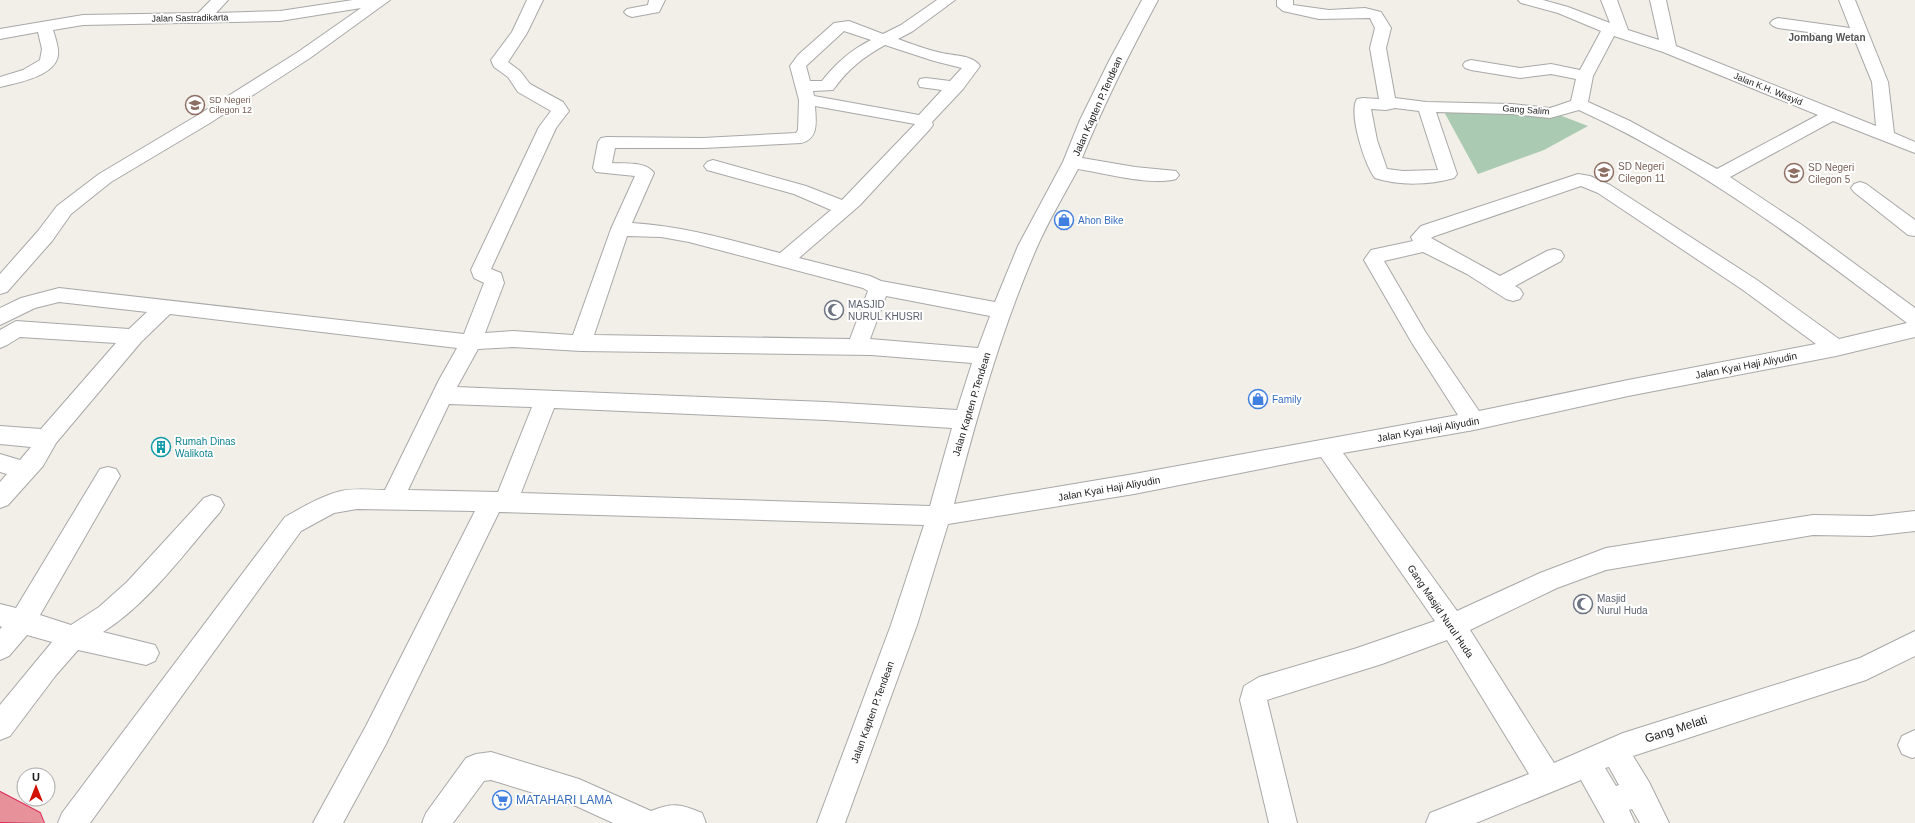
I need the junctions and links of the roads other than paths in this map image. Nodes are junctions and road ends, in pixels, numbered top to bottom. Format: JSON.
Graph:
{"nodes":[{"id":1,"x":220,"y":0,"type":"edge"},
{"id":2,"x":381,"y":0,"type":"edge"},
{"id":3,"x":535,"y":0,"type":"edge"},
{"id":4,"x":657,"y":0,"type":"edge"},
{"id":5,"x":948,"y":0,"type":"edge"},
{"id":6,"x":1150,"y":0,"type":"edge"},
{"id":7,"x":1284,"y":0,"type":"edge"},
{"id":8,"x":1526,"y":0,"type":"edge"},
{"id":9,"x":1609,"y":0,"type":"edge"},
{"id":10,"x":1658,"y":0,"type":"edge"},
{"id":11,"x":1847,"y":0,"type":"edge"},
{"id":12,"x":632,"y":12,"type":"dead end"},
{"id":13,"x":202,"y":18,"type":"junction"},
{"id":14,"x":1778,"y":24,"type":"dead end"},
{"id":15,"x":44,"y":26,"type":"junction"},
{"id":16,"x":1616,"y":30,"type":"junction"},
{"id":17,"x":0,"y":34,"type":"edge"},
{"id":18,"x":1861,"y":34,"type":"junction"},
{"id":19,"x":885,"y":40,"type":"junction"},
{"id":20,"x":1669,"y":49,"type":"junction"},
{"id":21,"x":1471,"y":65,"type":"dead end"},
{"id":22,"x":1585,"y":76,"type":"junction"},
{"id":23,"x":0,"y":82,"type":"edge"},
{"id":24,"x":926,"y":83,"type":"dead end"},
{"id":25,"x":957,"y":85,"type":"junction"},
{"id":26,"x":805,"y":93,"type":"junction"},
{"id":27,"x":1388,"y":103,"type":"junction"},
{"id":28,"x":1579,"y":104,"type":"junction"},
{"id":29,"x":1426,"y":107,"type":"junction"},
{"id":30,"x":1831,"y":114,"type":"junction"},
{"id":31,"x":923,"y":122,"type":"junction"},
{"id":32,"x":1885,"y":135,"type":"junction"},
{"id":33,"x":1915,"y":148,"type":"edge"},
{"id":34,"x":1072,"y":162,"type":"junction"},
{"id":35,"x":712,"y":166,"type":"dead end"},
{"id":36,"x":1170,"y":175,"type":"dead end"},
{"id":37,"x":1716,"y":177,"type":"junction"},
{"id":38,"x":1860,"y":188,"type":"dead end"},
{"id":39,"x":844,"y":208,"type":"junction"},
{"id":40,"x":620,"y":229,"type":"junction"},
{"id":41,"x":1915,"y":230,"type":"edge"},
{"id":42,"x":1424,"y":245,"type":"junction"},
{"id":43,"x":1554,"y":256,"type":"dead end"},
{"id":44,"x":783,"y":261,"type":"junction"},
{"id":45,"x":0,"y":287,"type":"edge"},
{"id":46,"x":876,"y":287,"type":"junction"},
{"id":47,"x":165,"y":307,"type":"junction"},
{"id":48,"x":5,"y":309,"type":"edge"},
{"id":49,"x":1002,"y":311,"type":"junction"},
{"id":50,"x":1915,"y":319,"type":"edge"},
{"id":51,"x":1915,"y":329,"type":"edge"},
{"id":52,"x":134,"y":338,"type":"junction"},
{"id":53,"x":0,"y":340,"type":"edge"},
{"id":54,"x":471,"y":342,"type":"junction"},
{"id":55,"x":581,"y":343,"type":"junction"},
{"id":56,"x":857,"y":347,"type":"junction"},
{"id":57,"x":1836,"y":348,"type":"junction"},
{"id":58,"x":985,"y":356,"type":"junction"},
{"id":59,"x":443,"y":394,"type":"junction"},
{"id":60,"x":546,"y":400,"type":"junction"},
{"id":61,"x":965,"y":419,"type":"junction"},
{"id":62,"x":1474,"y":421,"type":"junction"},
{"id":63,"x":0,"y":435,"type":"edge"},
{"id":64,"x":48,"y":437,"type":"junction"},
{"id":65,"x":1326,"y":447,"type":"junction"},
{"id":66,"x":0,"y":463,"type":"edge"},
{"id":67,"x":20,"y":475,"type":"junction"},
{"id":68,"x":108,"y":476,"type":"dead end"},
{"id":69,"x":0,"y":498,"type":"edge"},
{"id":70,"x":392,"y":499,"type":"junction"},
{"id":71,"x":499,"y":502,"type":"junction"},
{"id":72,"x":212,"y":505,"type":"dead end"},
{"id":73,"x":939,"y":516,"type":"junction"},
{"id":74,"x":1915,"y":521,"type":"edge"},
{"id":75,"x":11,"y":619,"type":"edge"},
{"id":76,"x":1452,"y":625,"type":"junction"},
{"id":77,"x":73,"y":637,"type":"junction"},
{"id":78,"x":1915,"y":643,"type":"edge"},
{"id":79,"x":0,"y":648,"type":"edge"},
{"id":80,"x":146,"y":653,"type":"dead end"},
{"id":81,"x":0,"y":727,"type":"edge"},
{"id":82,"x":1615,"y":751,"type":"junction"},
{"id":83,"x":1587,"y":763,"type":"junction"},
{"id":84,"x":1549,"y":780,"type":"junction"},
{"id":85,"x":1639,"y":792,"type":"junction"},
{"id":86,"x":0,"y":806,"type":"edge"},
{"id":87,"x":1615,"y":813,"type":"edge"},
{"id":88,"x":837,"y":821,"type":"edge"},
{"id":89,"x":30,"y":823,"type":"edge"},
{"id":90,"x":72,"y":823,"type":"edge"},
{"id":91,"x":327,"y":823,"type":"edge"},
{"id":92,"x":436,"y":823,"type":"edge"},
{"id":93,"x":645,"y":823,"type":"edge"},
{"id":94,"x":658,"y":823,"type":"edge"},
{"id":95,"x":692,"y":823,"type":"edge"},
{"id":96,"x":1283,"y":823,"type":"edge"},
{"id":97,"x":1440,"y":823,"type":"edge"},
{"id":98,"x":1655,"y":823,"type":"edge"}],
"edges":[{"from":1,"to":13,"type":"street"},
{"from":2,"to":13,"type":"street","name":"Jalan Sastradikarta"},
{"from":2,"to":45,"type":"street"},
{"from":3,"to":54,"type":"street"},
{"from":4,"to":12,"type":"street"},
{"from":5,"to":19,"type":"street"},
{"from":6,"to":34,"type":"street","name":"Jalan Kapten P.Tendean"},
{"from":7,"to":27,"type":"street"},
{"from":8,"to":16,"type":"street","name":"Jalan K.H. Wasyid"},
{"from":9,"to":16,"type":"street"},
{"from":10,"to":20,"type":"street"},
{"from":11,"to":18,"type":"street"},
{"from":13,"to":15,"type":"street","name":"Jalan Sastradikarta"},
{"from":14,"to":18,"type":"street"},
{"from":15,"to":17,"type":"street","name":"Jalan Sastradikarta"},
{"from":15,"to":23,"type":"street"},
{"from":16,"to":20,"type":"street","name":"Jalan K.H. Wasyid"},
{"from":16,"to":22,"type":"street"},
{"from":18,"to":32,"type":"street"},
{"from":19,"to":25,"type":"street"},
{"from":19,"to":26,"type":"street"},
{"from":19,"to":26,"type":"street"},
{"from":20,"to":30,"type":"street","name":"Jalan K.H. Wasyid"},
{"from":21,"to":22,"type":"street"},
{"from":22,"to":28,"type":"street"},
{"from":24,"to":25,"type":"street"},
{"from":25,"to":31,"type":"street"},
{"from":26,"to":31,"type":"street"},
{"from":26,"to":40,"type":"street"},
{"from":27,"to":29,"type":"street","name":"Gang Salim"},
{"from":27,"to":29,"type":"street","name":"Gang Salim"},
{"from":28,"to":29,"type":"street","name":"Gang Salim"},
{"from":28,"to":37,"type":"street"},
{"from":30,"to":32,"type":"street","name":"Jalan K.H. Wasyid"},
{"from":30,"to":37,"type":"street"},
{"from":31,"to":39,"type":"street"},
{"from":32,"to":33,"type":"street","name":"Jalan K.H. Wasyid"},
{"from":34,"to":36,"type":"street"},
{"from":34,"to":49,"type":"street","name":"Jalan Kapten P.Tendean"},
{"from":35,"to":39,"type":"street"},
{"from":37,"to":50,"type":"street"},
{"from":38,"to":41,"type":"street"},
{"from":39,"to":44,"type":"street"},
{"from":40,"to":44,"type":"street"},
{"from":40,"to":55,"type":"street"},
{"from":42,"to":43,"type":"street"},
{"from":42,"to":57,"type":"street"},
{"from":42,"to":62,"type":"street"},
{"from":44,"to":46,"type":"street"},
{"from":46,"to":49,"type":"street"},
{"from":46,"to":56,"type":"street"},
{"from":47,"to":48,"type":"street"},
{"from":47,"to":52,"type":"street"},
{"from":47,"to":54,"type":"street"},
{"from":49,"to":58,"type":"street","name":"Jalan Kapten P.Tendean"},
{"from":51,"to":57,"type":"street","name":"Jalan Kyai Haji Aliyudin"},
{"from":52,"to":53,"type":"street"},
{"from":52,"to":64,"type":"street"},
{"from":54,"to":55,"type":"street"},
{"from":54,"to":59,"type":"street"},
{"from":55,"to":56,"type":"street"},
{"from":56,"to":58,"type":"street"},
{"from":57,"to":62,"type":"street","name":"Jalan Kyai Haji Aliyudin"},
{"from":58,"to":61,"type":"street","name":"Jalan Kapten P.Tendean"},
{"from":59,"to":60,"type":"street"},
{"from":59,"to":70,"type":"street"},
{"from":60,"to":61,"type":"street"},
{"from":60,"to":71,"type":"street"},
{"from":61,"to":73,"type":"street","name":"Jalan Kapten P.Tendean"},
{"from":62,"to":65,"type":"street","name":"Jalan Kyai Haji Aliyudin"},
{"from":63,"to":64,"type":"street"},
{"from":64,"to":67,"type":"street"},
{"from":65,"to":73,"type":"street","name":"Jalan Kyai Haji Aliyudin"},
{"from":65,"to":76,"type":"street","name":"Gang Masjid Nurul Huda"},
{"from":66,"to":67,"type":"street"},
{"from":67,"to":69,"type":"street"},
{"from":68,"to":75,"type":"street"},
{"from":70,"to":71,"type":"street","name":"Jalan Kyai Haji Aliyudin"},
{"from":70,"to":90,"type":"street","name":"Jalan Kyai Haji Aliyudin"},
{"from":71,"to":73,"type":"street","name":"Jalan Kyai Haji Aliyudin"},
{"from":71,"to":91,"type":"street"},
{"from":72,"to":77,"type":"street"},
{"from":73,"to":88,"type":"street","name":"Jalan Kapten P.Tendean"},
{"from":74,"to":76,"type":"street"},
{"from":75,"to":77,"type":"street"},
{"from":75,"to":79,"type":"street"},
{"from":76,"to":84,"type":"street","name":"Gang Masjid Nurul Huda"},
{"from":76,"to":96,"type":"street"},
{"from":77,"to":80,"type":"street"},
{"from":77,"to":81,"type":"street"},
{"from":78,"to":82,"type":"street","name":"Gang Melati"},
{"from":82,"to":83,"type":"street","name":"Gang Melati"},
{"from":82,"to":85,"type":"street"},
{"from":83,"to":84,"type":"street","name":"Gang Melati"},
{"from":83,"to":87,"type":"street"},
{"from":84,"to":97,"type":"street","name":"Gang Melati"},
{"from":85,"to":87,"type":"street"},
{"from":85,"to":98,"type":"street"},
{"from":86,"to":89,"type":"highway"},
{"from":92,"to":93,"type":"street"},
{"from":94,"to":95,"type":"street"}]}
